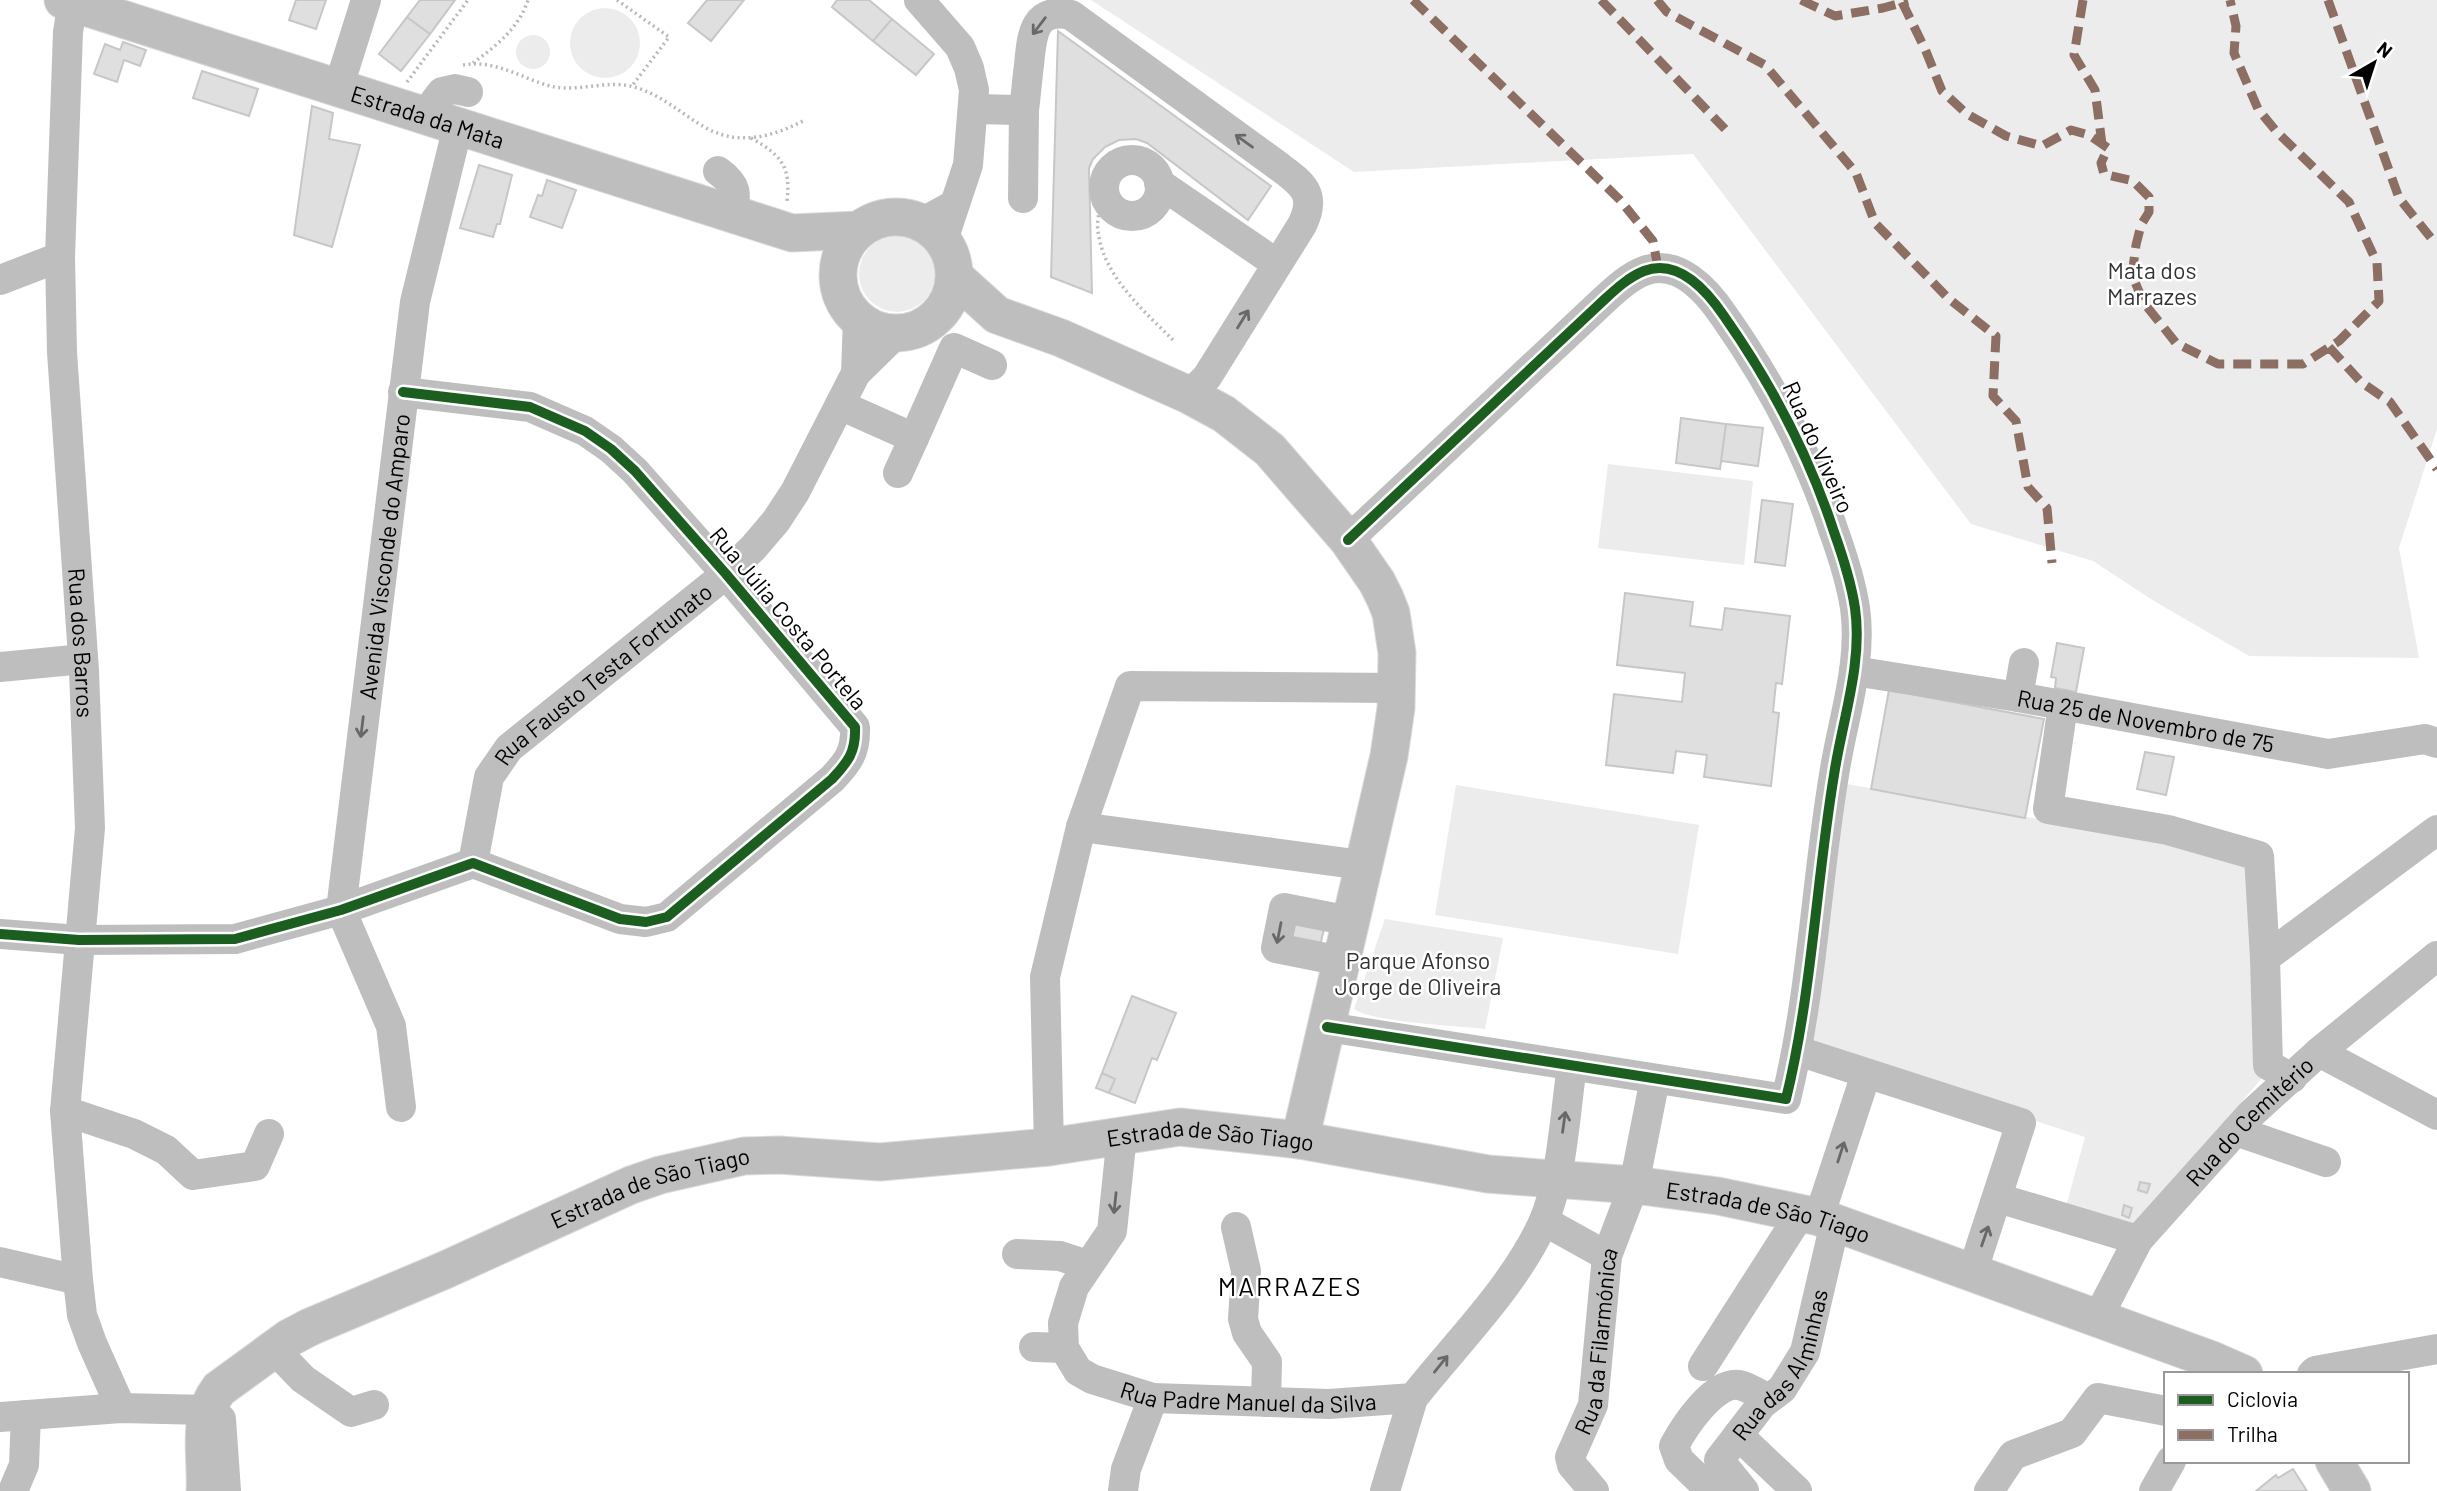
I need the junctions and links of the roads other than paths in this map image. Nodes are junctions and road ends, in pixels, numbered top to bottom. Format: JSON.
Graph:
{"nodes":[{"id":1,"x":366,"y":0,"type":"edge"},
{"id":2,"x":919,"y":0,"type":"edge"},
{"id":3,"x":69,"y":1,"type":"edge"},
{"id":4,"x":338,"y":89,"type":"junction"},
{"id":5,"x":449,"y":96,"type":"junction"},
{"id":6,"x":974,"y":110,"type":"junction"},
{"id":7,"x":1024,"y":110,"type":"junction"},
{"id":8,"x":718,"y":171,"type":"dead end"},
{"id":9,"x":1104,"y":194,"type":"road end"},
{"id":10,"x":1023,"y":198,"type":"dead end"},
{"id":11,"x":732,"y":214,"type":"junction"},
{"id":12,"x":789,"y":222,"type":"junction"},
{"id":13,"x":859,"y":230,"type":"junction"},
{"id":14,"x":932,"y":232,"type":"junction"},
{"id":15,"x":60,"y":257,"type":"junction"},
{"id":16,"x":1277,"y":264,"type":"junction"},
{"id":17,"x":955,"y":277,"type":"junction"},
{"id":18,"x":0,"y":280,"type":"edge"},
{"id":19,"x":839,"y":285,"type":"junction"},
{"id":20,"x":998,"y":315,"type":"junction"},
{"id":21,"x":858,"y":318,"type":"junction"},
{"id":22,"x":913,"y":328,"type":"junction"},
{"id":23,"x":992,"y":365,"type":"dead end"},
{"id":24,"x":856,"y":373,"type":"junction"},
{"id":25,"x":1198,"y":386,"type":"junction"},
{"id":26,"x":403,"y":392,"type":"junction"},
{"id":27,"x":840,"y":405,"type":"junction"},
{"id":28,"x":914,"y":438,"type":"junction"},
{"id":29,"x":898,"y":473,"type":"dead end"},
{"id":30,"x":1348,"y":540,"type":"junction"},
{"id":31,"x":726,"y":574,"type":"junction"},
{"id":32,"x":83,"y":659,"type":"junction"},
{"id":33,"x":2024,"y":663,"type":"dead end"},
{"id":34,"x":0,"y":667,"type":"edge"},
{"id":35,"x":1854,"y":671,"type":"junction"},
{"id":36,"x":1396,"y":698,"type":"junction"},
{"id":37,"x":2018,"y":698,"type":"junction"},
{"id":38,"x":2063,"y":705,"type":"junction"},
{"id":39,"x":2437,"y":743,"type":"edge"},
{"id":40,"x":1081,"y":827,"type":"junction"},
{"id":41,"x":2437,"y":830,"type":"edge"},
{"id":42,"x":473,"y":863,"type":"junction"},
{"id":43,"x":1362,"y":865,"type":"junction"},
{"id":44,"x":341,"y":910,"type":"junction"},
{"id":45,"x":1350,"y":921,"type":"junction"},
{"id":46,"x":0,"y":934,"type":"edge"},
{"id":47,"x":79,"y":940,"type":"junction"},
{"id":48,"x":2264,"y":958,"type":"junction"},
{"id":49,"x":2436,"y":959,"type":"edge"},
{"id":50,"x":1341,"y":961,"type":"junction"},
{"id":51,"x":1327,"y":1027,"type":"junction"},
{"id":52,"x":1798,"y":1051,"type":"junction"},
{"id":53,"x":2319,"y":1052,"type":"junction"},
{"id":54,"x":1572,"y":1066,"type":"junction"},
{"id":55,"x":1866,"y":1074,"type":"junction"},
{"id":56,"x":2292,"y":1078,"type":"junction"},
{"id":57,"x":1655,"y":1079,"type":"junction"},
{"id":58,"x":401,"y":1107,"type":"dead end"},
{"id":59,"x":65,"y":1111,"type":"junction"},
{"id":60,"x":2437,"y":1115,"type":"edge"},
{"id":61,"x":2236,"y":1131,"type":"junction"},
{"id":62,"x":269,"y":1134,"type":"dead end"},
{"id":63,"x":1122,"y":1135,"type":"junction"},
{"id":64,"x":1300,"y":1140,"type":"junction"},
{"id":65,"x":1049,"y":1147,"type":"junction"},
{"id":66,"x":2326,"y":1161,"type":"dead end"},
{"id":67,"x":1556,"y":1179,"type":"junction"},
{"id":68,"x":1634,"y":1185,"type":"junction"},
{"id":69,"x":1998,"y":1198,"type":"junction"},
{"id":70,"x":1818,"y":1218,"type":"junction"},
{"id":71,"x":1544,"y":1221,"type":"junction"},
{"id":72,"x":1236,"y":1227,"type":"dead end"},
{"id":73,"x":2138,"y":1240,"type":"junction"},
{"id":74,"x":1017,"y":1254,"type":"dead end"},
{"id":75,"x":1607,"y":1256,"type":"junction"},
{"id":76,"x":0,"y":1262,"type":"edge"},
{"id":77,"x":1087,"y":1265,"type":"junction"},
{"id":78,"x":1972,"y":1273,"type":"junction"},
{"id":79,"x":78,"y":1280,"type":"junction"},
{"id":80,"x":2097,"y":1319,"type":"junction"},
{"id":81,"x":1034,"y":1347,"type":"dead end"},
{"id":82,"x":1064,"y":1348,"type":"junction"},
{"id":83,"x":274,"y":1349,"type":"junction"},
{"id":84,"x":2437,"y":1349,"type":"edge"},
{"id":85,"x":1703,"y":1366,"type":"dead end"},
{"id":86,"x":2221,"y":1369,"type":"edge"},
{"id":87,"x":2314,"y":1372,"type":"edge"},
{"id":88,"x":1153,"y":1398,"type":"junction"},
{"id":89,"x":1413,"y":1398,"type":"junction"},
{"id":90,"x":1768,"y":1399,"type":"junction"},
{"id":91,"x":1266,"y":1402,"type":"junction"},
{"id":92,"x":374,"y":1405,"type":"dead end"},
{"id":93,"x":121,"y":1408,"type":"junction"},
{"id":94,"x":207,"y":1410,"type":"junction"},
{"id":95,"x":2164,"y":1411,"type":"edge"},
{"id":96,"x":13,"y":1416,"type":"edge"},
{"id":97,"x":1738,"y":1435,"type":"junction"},
{"id":98,"x":2170,"y":1463,"type":"edge"},
{"id":99,"x":2335,"y":1463,"type":"edge"},
{"id":100,"x":1591,"y":1490,"type":"edge"},
{"id":101,"x":13,"y":1491,"type":"edge"},
{"id":102,"x":205,"y":1491,"type":"edge"},
{"id":103,"x":226,"y":1491,"type":"edge"},
{"id":104,"x":1123,"y":1491,"type":"edge"},
{"id":105,"x":1385,"y":1491,"type":"edge"},
{"id":106,"x":1711,"y":1491,"type":"edge"},
{"id":107,"x":1744,"y":1491,"type":"edge"},
{"id":108,"x":1797,"y":1491,"type":"edge"},
{"id":109,"x":1989,"y":1491,"type":"edge"},
{"id":110,"x":2154,"y":1491,"type":"edge"},
{"id":111,"x":2352,"y":1491,"type":"edge"}],
"edges":[{"from":1,"to":4,"type":"street"},
{"from":2,"to":6,"type":"street"},
{"from":3,"to":4,"type":"main road","name":"Estrada da Mata"},
{"from":3,"to":15,"type":"street","name":"Rua dos Barros"},
{"from":4,"to":5,"type":"main road","name":"Estrada da Mata"},
{"from":5,"to":11,"type":"main road","name":"Estrada da Mata"},
{"from":5,"to":26,"type":"street","name":"Avenida Visconde do Amparo"},
{"from":6,"to":7,"type":"street"},
{"from":6,"to":14,"type":"street"},
{"from":7,"to":10,"type":"street"},
{"from":16,"to":7,"type":"street","one_way":true},
{"from":8,"to":11,"type":"street"},
{"from":9,"to":16,"type":"street"},
{"from":11,"to":12,"type":"main road","name":"Estrada da Mata"},
{"from":12,"to":13,"type":"main road","name":"Estrada da Mata"},
{"from":12,"to":19,"type":"main road"},
{"from":13,"to":14,"type":"main road"},
{"from":13,"to":19,"type":"main road"},
{"from":14,"to":17,"type":"main road"},
{"from":15,"to":18,"type":"street"},
{"from":15,"to":32,"type":"street","name":"Rua dos Barros"},
{"from":25,"to":16,"type":"street","one_way":true},
{"from":17,"to":20,"type":"main road"},
{"from":17,"to":22,"type":"main road"},
{"from":19,"to":21,"type":"main road"},
{"from":20,"to":22,"type":"main road"},
{"from":20,"to":25,"type":"main road"},
{"from":21,"to":22,"type":"main road"},
{"from":21,"to":24,"type":"street"},
{"from":22,"to":24,"type":"street"},
{"from":23,"to":28,"type":"street"},
{"from":24,"to":27,"type":"street","name":"Rua Fausto Testa Fortunato"},
{"from":25,"to":30,"type":"main road"},
{"from":26,"to":31,"type":"street","name":"Rua Júlia Costa Portela"},
{"from":26,"to":44,"type":"street","name":"Avenida Visconde do Amparo","one_way":true},
{"from":27,"to":28,"type":"street"},
{"from":27,"to":31,"type":"street","name":"Rua Fausto Testa Fortunato"},
{"from":28,"to":29,"type":"street"},
{"from":30,"to":35,"type":"street","name":"Rua do Viveiro"},
{"from":30,"to":36,"type":"main road"},
{"from":31,"to":42,"type":"street","name":"Rua Fausto Testa Fortunato"},
{"from":31,"to":42,"type":"street","name":"Rua Júlia Costa Portela"},
{"from":32,"to":34,"type":"street"},
{"from":32,"to":47,"type":"street","name":"Rua dos Barros"},
{"from":33,"to":37,"type":"street"},
{"from":35,"to":37,"type":"street","name":"Rua 25 de Novembro de 75"},
{"from":35,"to":52,"type":"street","name":"Rua do Viveiro"},
{"from":36,"to":40,"type":"street"},
{"from":36,"to":43,"type":"main road"},
{"from":37,"to":38,"type":"street","name":"Rua 25 de Novembro de 75"},
{"from":38,"to":39,"type":"street","name":"Rua 25 de Novembro de 75"},
{"from":38,"to":48,"type":"street"},
{"from":40,"to":43,"type":"street"},
{"from":40,"to":65,"type":"street"},
{"from":41,"to":48,"type":"street"},
{"from":42,"to":44,"type":"street"},
{"from":43,"to":45,"type":"main road"},
{"from":44,"to":47,"type":"street"},
{"from":44,"to":58,"type":"street"},
{"from":45,"to":50,"type":"main road"},
{"from":45,"to":50,"type":"street","one_way":true},
{"from":46,"to":47,"type":"street"},
{"from":47,"to":59,"type":"street","name":"Rua dos Barros"},
{"from":48,"to":56,"type":"street"},
{"from":49,"to":53,"type":"street","name":"Rua do Cemitério"},
{"from":50,"to":51,"type":"main road"},
{"from":51,"to":54,"type":"street"},
{"from":51,"to":64,"type":"main road"},
{"from":52,"to":55,"type":"street"},
{"from":52,"to":57,"type":"street","name":"Rua do Viveiro"},
{"from":53,"to":56,"type":"street","name":"Rua do Cemitério"},
{"from":53,"to":60,"type":"street"},
{"from":54,"to":57,"type":"street"},
{"from":67,"to":54,"type":"street","one_way":true},
{"from":55,"to":69,"type":"street"},
{"from":70,"to":55,"type":"street","one_way":true},
{"from":56,"to":61,"type":"street","name":"Rua do Cemitério"},
{"from":57,"to":68,"type":"street","name":"Rua da Filarmónica"},
{"from":59,"to":62,"type":"street"},
{"from":59,"to":79,"type":"street","name":"Rua dos Barros"},
{"from":61,"to":66,"type":"street"},
{"from":61,"to":73,"type":"street","name":"Rua do Cemitério"},
{"from":63,"to":64,"type":"main road","name":"Estrada de São Tiago"},
{"from":63,"to":65,"type":"main road","name":"Estrada de São Tiago"},
{"from":63,"to":77,"type":"street","one_way":true},
{"from":64,"to":67,"type":"main road","name":"Estrada de São Tiago"},
{"from":65,"to":83,"type":"main road","name":"Estrada de São Tiago"},
{"from":67,"to":68,"type":"main road","name":"Estrada de São Tiago"},
{"from":67,"to":71,"type":"street"},
{"from":68,"to":70,"type":"main road","name":"Estrada de São Tiago"},
{"from":68,"to":75,"type":"street","name":"Rua da Filarmónica"},
{"from":69,"to":73,"type":"street"},
{"from":78,"to":69,"type":"street","one_way":true},
{"from":70,"to":78,"type":"main road","name":"Estrada de São Tiago"},
{"from":70,"to":85,"type":"street"},
{"from":70,"to":90,"type":"street","name":"Rua das Alminhas"},
{"from":71,"to":75,"type":"street"},
{"from":89,"to":71,"type":"street","one_way":true},
{"from":72,"to":91,"type":"street"},
{"from":73,"to":80,"type":"street","name":"Rua do Cemitério"},
{"from":74,"to":77,"type":"street"},
{"from":75,"to":100,"type":"street","name":"Rua da Filarmónica"},
{"from":76,"to":79,"type":"street"},
{"from":77,"to":82,"type":"street"},
{"from":78,"to":80,"type":"main road","name":"Estrada de São Tiago"},
{"from":79,"to":93,"type":"street","name":"Rua dos Barros"},
{"from":80,"to":86,"type":"main road","name":"Estrada de São Tiago"},
{"from":81,"to":82,"type":"street"},
{"from":82,"to":88,"type":"street","name":"Rua Padre Manuel da Silva"},
{"from":83,"to":92,"type":"street"},
{"from":83,"to":94,"type":"main road","name":"Estrada de São Tiago"},
{"from":84,"to":87,"type":"street"},
{"from":88,"to":91,"type":"street","name":"Rua Padre Manuel da Silva"},
{"from":88,"to":104,"type":"street"},
{"from":89,"to":91,"type":"street","name":"Rua Padre Manuel da Silva"},
{"from":89,"to":105,"type":"street"},
{"from":90,"to":97,"type":"street","name":"Rua das Alminhas"},
{"from":90,"to":106,"type":"street"},
{"from":93,"to":94,"type":"street"},
{"from":93,"to":96,"type":"street"},
{"from":94,"to":102,"type":"main road"},
{"from":94,"to":103,"type":"street"},
{"from":95,"to":109,"type":"street"},
{"from":96,"to":101,"type":"street"},
{"from":97,"to":107,"type":"street","name":"Rua das Alminhas"},
{"from":97,"to":108,"type":"street"},
{"from":98,"to":110,"type":"street"},
{"from":99,"to":111,"type":"main road"}]}
